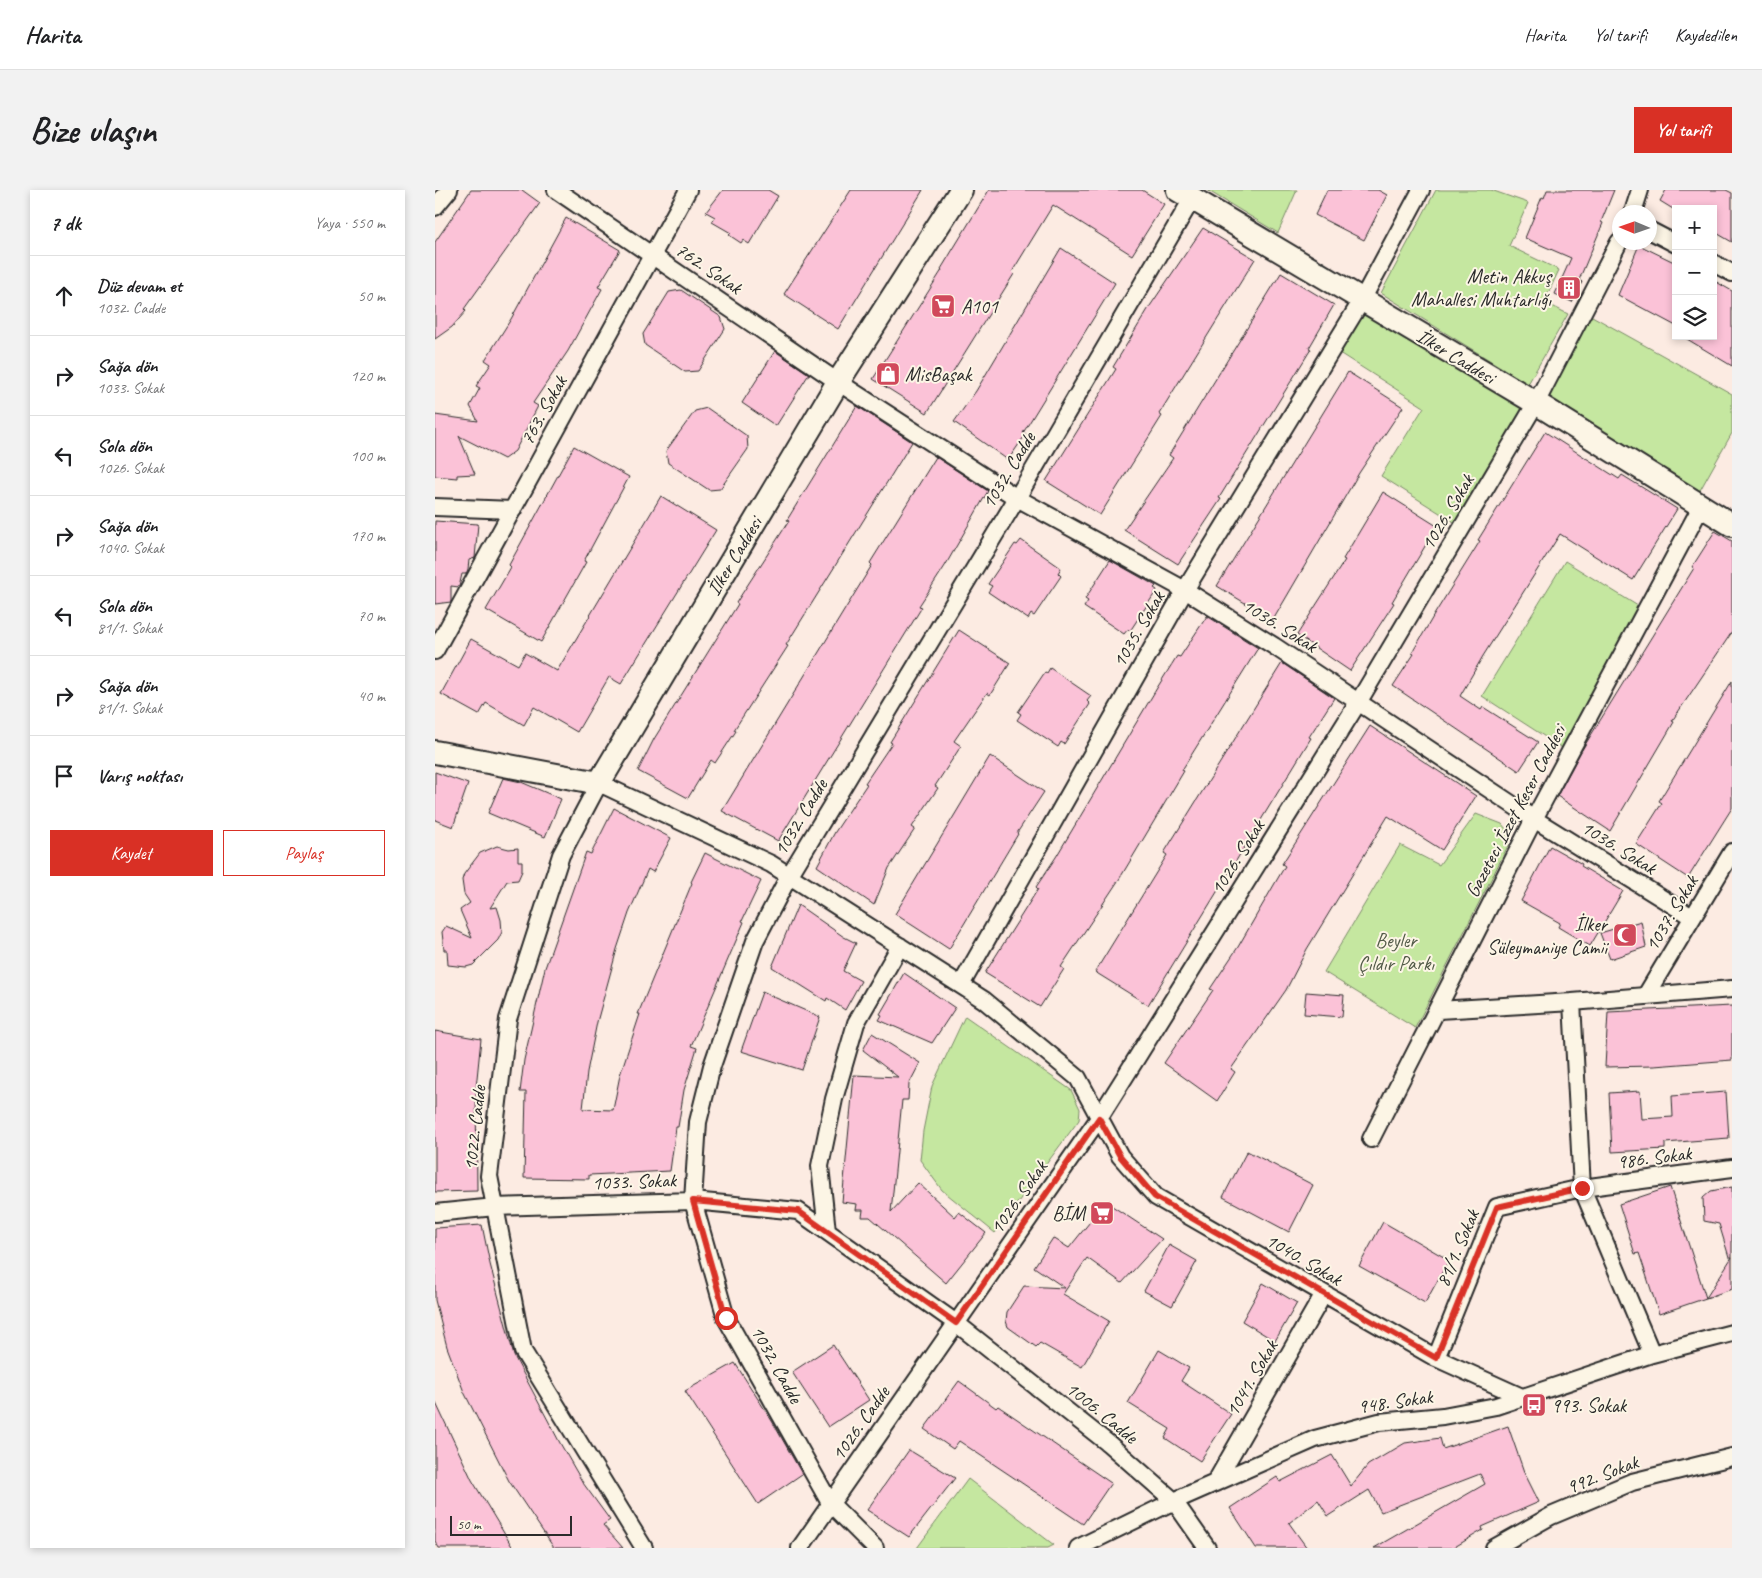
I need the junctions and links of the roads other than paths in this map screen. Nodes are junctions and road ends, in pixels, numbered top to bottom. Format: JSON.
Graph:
{"nodes":[{"id":1,"x":449,"y":190,"type":"edge"},
{"id":2,"x":557,"y":190,"type":"edge"},
{"id":3,"x":688,"y":190,"type":"edge"},
{"id":4,"x":961,"y":190,"type":"edge"},
{"id":5,"x":1421,"y":190,"type":"edge"},
{"id":6,"x":1641,"y":190,"type":"edge"},
{"id":7,"x":1185,"y":194,"type":"edge"},
{"id":8,"x":1636,"y":205,"type":"edge"},
{"id":9,"x":435,"y":208,"type":"edge"},
{"id":10,"x":1657,"y":234,"type":"edge"},
{"id":11,"x":1672,"y":242,"type":"edge"},
{"id":12,"x":1615,"y":250,"type":"edge"},
{"id":13,"x":652,"y":255,"type":"junction"},
{"id":14,"x":1717,"y":265,"type":"edge"},
{"id":15,"x":1732,"y":273,"type":"edge"},
{"id":16,"x":1362,"y":300,"type":"junction"},
{"id":17,"x":838,"y":382,"type":"junction"},
{"id":18,"x":1536,"y":403,"type":"junction"},
{"id":19,"x":1017,"y":498,"type":"junction"},
{"id":20,"x":1702,"y":506,"type":"junction"},
{"id":21,"x":435,"y":507,"type":"edge"},
{"id":22,"x":513,"y":510,"type":"junction"},
{"id":23,"x":1732,"y":524,"type":"edge"},
{"id":24,"x":1185,"y":590,"type":"junction"},
{"id":25,"x":435,"y":651,"type":"edge"},
{"id":26,"x":1359,"y":701,"type":"junction"},
{"id":27,"x":435,"y":752,"type":"edge"},
{"id":28,"x":599,"y":783,"type":"junction"},
{"id":29,"x":1534,"y":819,"type":"junction"},
{"id":30,"x":1732,"y":852,"type":"edge"},
{"id":31,"x":789,"y":876,"type":"junction"},
{"id":32,"x":1692,"y":917,"type":"junction"},
{"id":33,"x":900,"y":946,"type":"junction"},
{"id":34,"x":961,"y":985,"type":"junction"},
{"id":35,"x":1732,"y":989,"type":"edge"},
{"id":36,"x":1646,"y":996,"type":"junction"},
{"id":37,"x":1572,"y":1002,"type":"junction"},
{"id":38,"x":1437,"y":1010,"type":"junction"},
{"id":39,"x":1099,"y":1118,"type":"junction"},
{"id":40,"x":1371,"y":1139,"type":"dead end"},
{"id":41,"x":1732,"y":1168,"type":"edge"},
{"id":42,"x":1582,"y":1188,"type":"junction"},
{"id":43,"x":693,"y":1201,"type":"junction"},
{"id":44,"x":495,"y":1207,"type":"junction"},
{"id":45,"x":435,"y":1213,"type":"edge"},
{"id":46,"x":827,"y":1232,"type":"junction"},
{"id":47,"x":1323,"y":1295,"type":"junction"},
{"id":48,"x":956,"y":1323,"type":"junction"},
{"id":49,"x":1732,"y":1333,"type":"edge"},
{"id":50,"x":1652,"y":1354,"type":"junction"},
{"id":51,"x":1436,"y":1358,"type":"junction"},
{"id":52,"x":1521,"y":1397,"type":"junction"},
{"id":53,"x":1732,"y":1457,"type":"edge"},
{"id":54,"x":1215,"y":1483,"type":"junction"},
{"id":55,"x":1174,"y":1501,"type":"junction"},
{"id":56,"x":831,"y":1504,"type":"junction"},
{"id":57,"x":644,"y":1548,"type":"edge"},
{"id":58,"x":799,"y":1548,"type":"edge"},
{"id":59,"x":875,"y":1548,"type":"edge"},
{"id":60,"x":1077,"y":1548,"type":"edge"},
{"id":61,"x":1207,"y":1548,"type":"edge"},
{"id":62,"x":1494,"y":1548,"type":"edge"}],
"edges":[{"from":1,"to":9,"type":"street"},
{"from":2,"to":13,"type":"street","name":"762. Sokak"},
{"from":3,"to":13,"type":"street","name":"763. Sokak"},
{"from":4,"to":17,"type":"street","name":"İlker Caddesi"},
{"from":5,"to":16,"type":"street","name":"1035. Sokak"},
{"from":6,"to":8,"type":"street"},
{"from":7,"to":16,"type":"street","name":"İlker Caddesi"},
{"from":7,"to":19,"type":"street","name":"1032. Cadde"},
{"from":10,"to":11,"type":"street"},
{"from":12,"to":18,"type":"street","name":"1026. Sokak"},
{"from":13,"to":17,"type":"street","name":"762. Sokak"},
{"from":13,"to":22,"type":"street","name":"763. Sokak"},
{"from":14,"to":15,"type":"street"},
{"from":16,"to":18,"type":"street","name":"İlker Caddesi"},
{"from":16,"to":24,"type":"street","name":"1035. Sokak"},
{"from":17,"to":19,"type":"street","name":"1036. Sokak"},
{"from":17,"to":28,"type":"street","name":"İlker Caddesi"},
{"from":18,"to":20,"type":"street","name":"İlker Caddesi"},
{"from":18,"to":26,"type":"street","name":"1026. Sokak"},
{"from":19,"to":24,"type":"street","name":"1036. Sokak"},
{"from":19,"to":31,"type":"street","name":"1032. Cadde"},
{"from":20,"to":23,"type":"street","name":"İlker Caddesi"},
{"from":20,"to":29,"type":"street","name":"Gazeteci İzzet Keser Caddesi"},
{"from":21,"to":22,"type":"street"},
{"from":22,"to":25,"type":"street","name":"763. Sokak"},
{"from":24,"to":26,"type":"street","name":"1036. Sokak"},
{"from":24,"to":34,"type":"street","name":"1035. Sokak"},
{"from":26,"to":29,"type":"street","name":"1036. Sokak"},
{"from":26,"to":39,"type":"street","name":"1026. Sokak"},
{"from":27,"to":28,"type":"street"},
{"from":28,"to":31,"type":"street","name":"1040. Sokak"},
{"from":28,"to":44,"type":"street","name":"1022. Cadde"},
{"from":29,"to":32,"type":"street","name":"1036. Sokak"},
{"from":29,"to":38,"type":"street","name":"Gazeteci İzzet Keser Caddesi"},
{"from":30,"to":32,"type":"street","name":"1037. Sokak"},
{"from":31,"to":33,"type":"street","name":"1040. Sokak"},
{"from":31,"to":43,"type":"street","name":"1032. Cadde"},
{"from":32,"to":36,"type":"street","name":"1037. Sokak"},
{"from":33,"to":34,"type":"street","name":"1040. Sokak"},
{"from":33,"to":46,"type":"street"},
{"from":34,"to":39,"type":"street","name":"1040. Sokak"},
{"from":35,"to":36,"type":"street"},
{"from":36,"to":37,"type":"street"},
{"from":37,"to":38,"type":"street"},
{"from":37,"to":42,"type":"street"},
{"from":38,"to":40,"type":"street","name":"Gazeteci İzzet Keser Caddesi"},
{"from":39,"to":47,"type":"street","name":"1040. Sokak"},
{"from":39,"to":48,"type":"street","name":"1026. Sokak"},
{"from":41,"to":42,"type":"street","name":"986. Sokak"},
{"from":42,"to":50,"type":"street"},
{"from":42,"to":51,"type":"street","name":"81/1. Sokak"},
{"from":43,"to":44,"type":"street","name":"1033. Sokak"},
{"from":43,"to":46,"type":"street","name":"1033. Sokak"},
{"from":43,"to":56,"type":"street","name":"1032. Cadde"},
{"from":44,"to":45,"type":"street","name":"1033. Sokak"},
{"from":44,"to":57,"type":"street","name":"1022. Cadde"},
{"from":46,"to":48,"type":"street","name":"1033. Sokak"},
{"from":47,"to":51,"type":"street","name":"1040. Sokak"},
{"from":47,"to":54,"type":"street","name":"1041. Sokak"},
{"from":48,"to":55,"type":"street","name":"1006. Cadde"},
{"from":48,"to":56,"type":"street","name":"1026. Cadde"},
{"from":49,"to":50,"type":"street","name":"948. Sokak"},
{"from":50,"to":52,"type":"street","name":"948. Sokak"},
{"from":51,"to":52,"type":"street","name":"1040. Sokak"},
{"from":52,"to":54,"type":"street","name":"948. Sokak"},
{"from":53,"to":62,"type":"street","name":"992. Sokak"},
{"from":54,"to":55,"type":"street","name":"948. Sokak"},
{"from":55,"to":60,"type":"street","name":"948. Sokak"},
{"from":55,"to":61,"type":"street","name":"1006. Cadde"},
{"from":56,"to":58,"type":"street","name":"1026. Cadde"},
{"from":56,"to":59,"type":"street","name":"1032. Cadde"}]}
